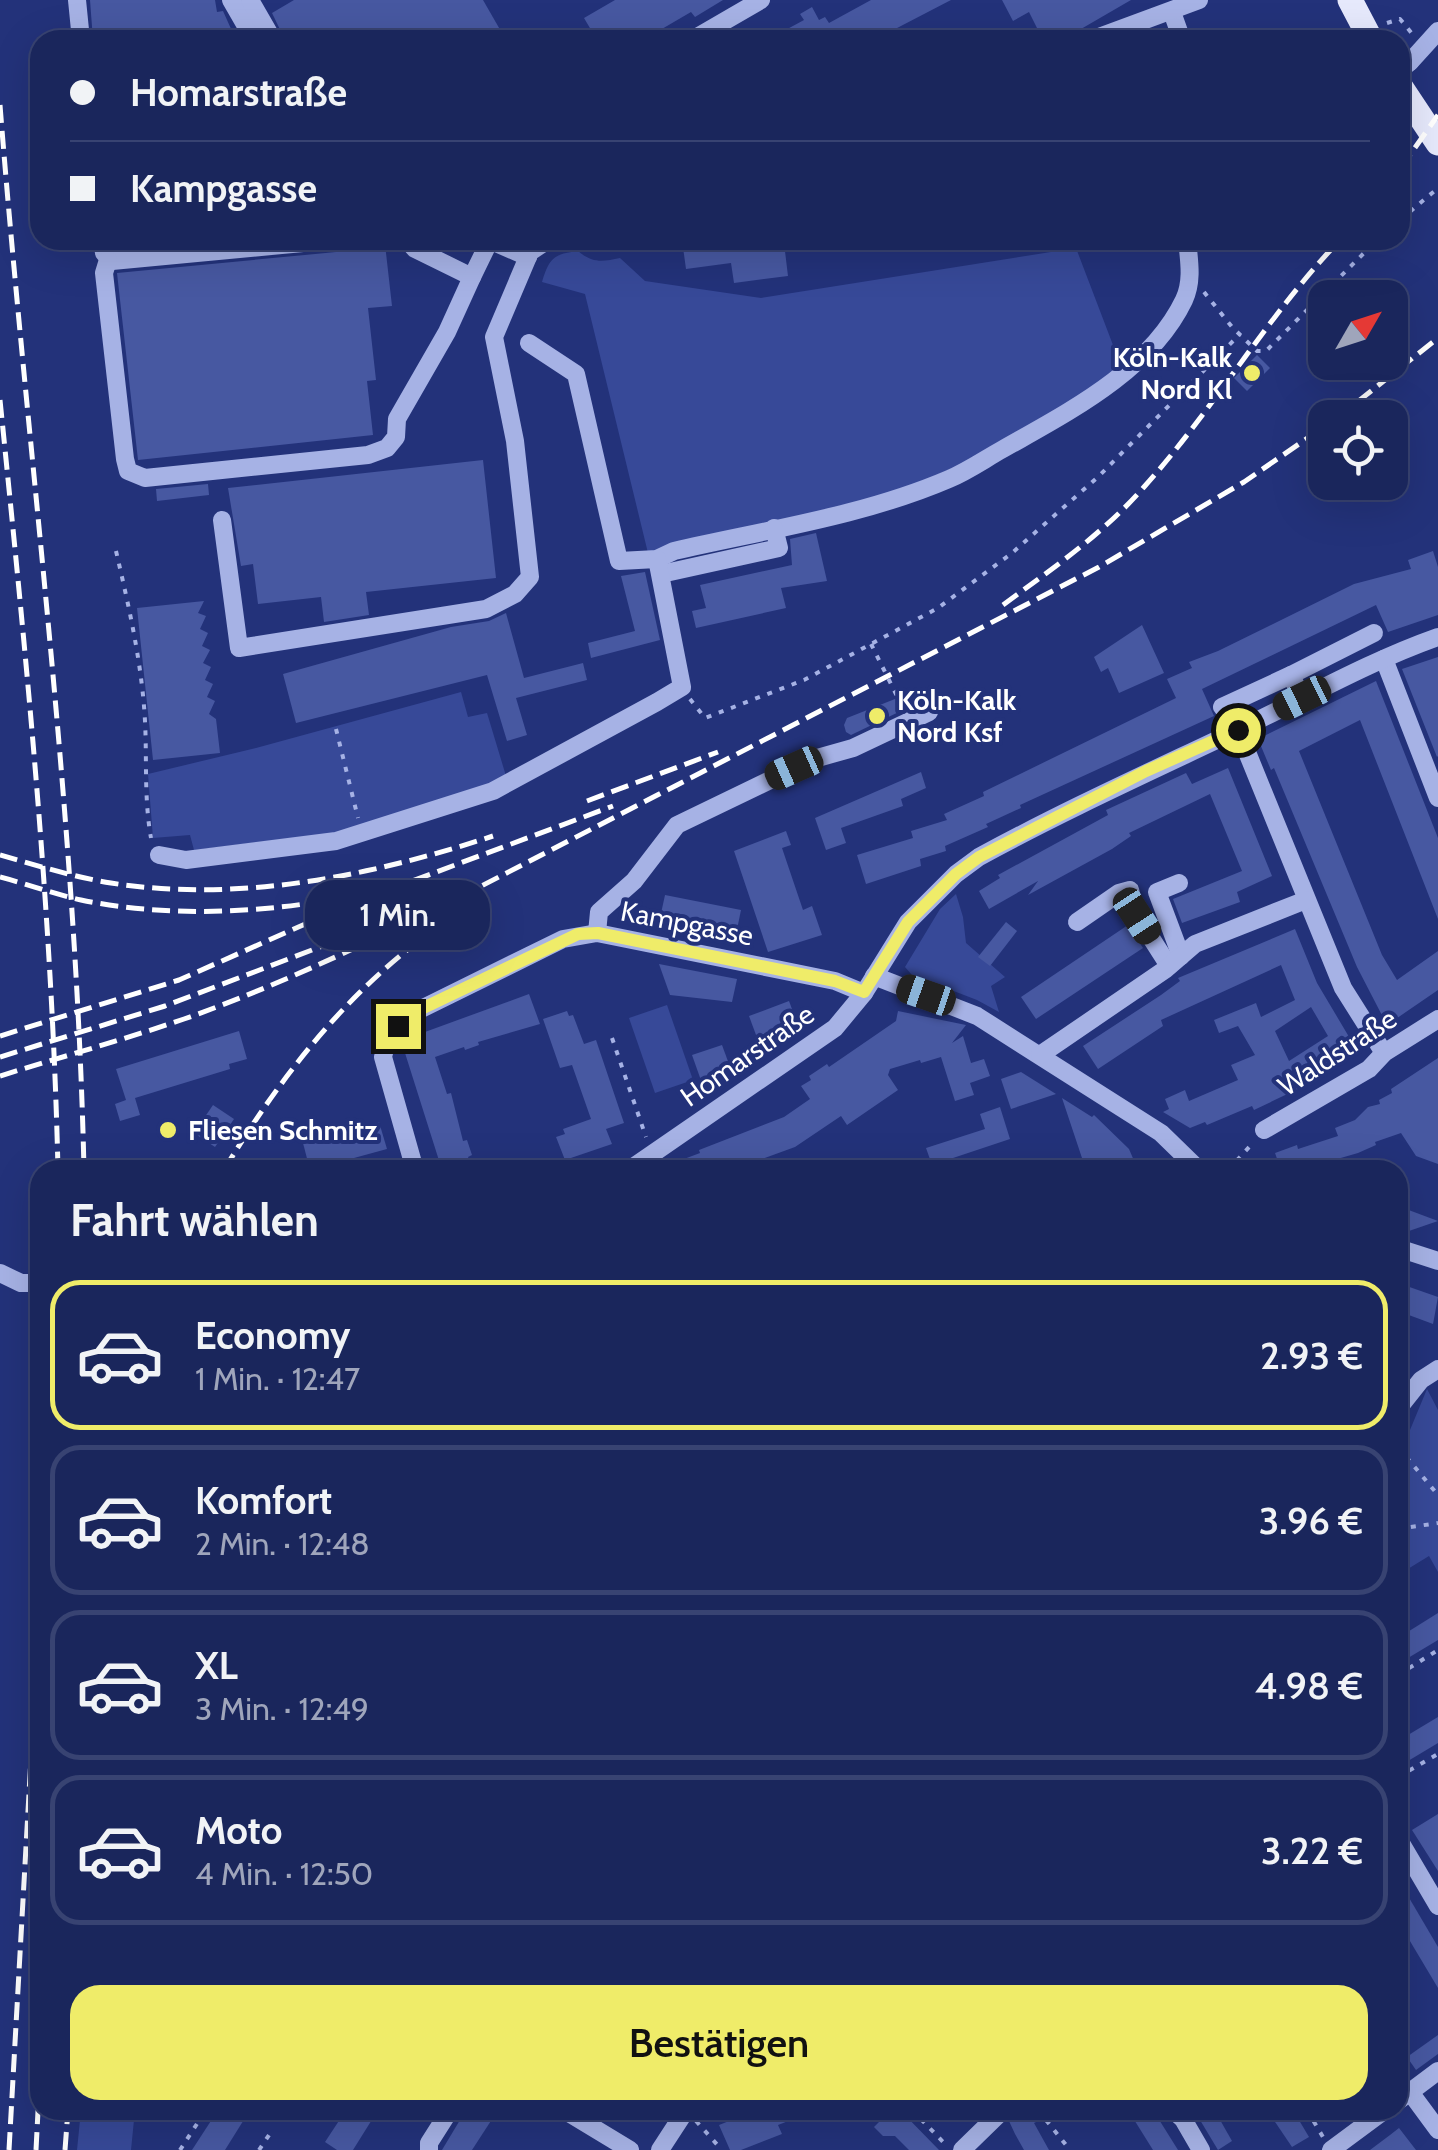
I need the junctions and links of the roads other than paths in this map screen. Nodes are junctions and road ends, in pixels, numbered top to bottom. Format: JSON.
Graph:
{"nodes":[{"id":1,"x":77,"y":0,"type":"edge"},
{"id":2,"x":231,"y":0,"type":"edge"},
{"id":3,"x":250,"y":0,"type":"edge"},
{"id":4,"x":761,"y":0,"type":"edge"},
{"id":5,"x":1199,"y":0,"type":"edge"},
{"id":6,"x":1350,"y":0,"type":"edge"},
{"id":7,"x":1172,"y":12,"type":"junction"},
{"id":8,"x":80,"y":30,"type":"edge"},
{"id":9,"x":248,"y":30,"type":"edge"},
{"id":10,"x":267,"y":30,"type":"edge"},
{"id":11,"x":709,"y":30,"type":"edge"},
{"id":12,"x":1120,"y":30,"type":"edge"},
{"id":13,"x":1178,"y":30,"type":"edge"},
{"id":14,"x":1376,"y":30,"type":"edge"},
{"id":15,"x":1438,"y":31,"type":"edge"},
{"id":16,"x":1410,"y":64,"type":"edge"},
{"id":17,"x":1410,"y":86,"type":"edge"},
{"id":18,"x":1438,"y":143,"type":"edge"},
{"id":19,"x":105,"y":250,"type":"edge"},
{"id":20,"x":222,"y":250,"type":"edge"},
{"id":21,"x":417,"y":250,"type":"edge"},
{"id":22,"x":484,"y":250,"type":"edge"},
{"id":23,"x":513,"y":250,"type":"edge"},
{"id":24,"x":536,"y":250,"type":"edge"},
{"id":25,"x":1189,"y":250,"type":"edge"},
{"id":26,"x":528,"y":256,"type":"junction"},
{"id":27,"x":108,"y":260,"type":"junction"},
{"id":28,"x":472,"y":276,"type":"junction"},
{"id":29,"x":528,"y":342,"type":"dead end"},
{"id":30,"x":222,"y":520,"type":"dead end"},
{"id":31,"x":659,"y":566,"type":"junction"},
{"id":32,"x":1374,"y":633,"type":"dead end"},
{"id":33,"x":1438,"y":637,"type":"edge"},
{"id":34,"x":1384,"y":659,"type":"junction"},
{"id":35,"x":1291,"y":675,"type":"junction"},
{"id":36,"x":1302,"y":698,"type":"junction"},
{"id":37,"x":1222,"y":707,"type":"dead end"},
{"id":38,"x":921,"y":715,"type":"road end"},
{"id":39,"x":1238,"y":730,"type":"junction"},
{"id":40,"x":1438,"y":798,"type":"edge"},
{"id":41,"x":159,"y":856,"type":"road end"},
{"id":42,"x":1179,"y":884,"type":"dead end"},
{"id":43,"x":1306,"y":900,"type":"junction"},
{"id":44,"x":1076,"y":922,"type":"dead end"},
{"id":45,"x":598,"y":933,"type":"junction"},
{"id":46,"x":1175,"y":961,"type":"junction"},
{"id":47,"x":869,"y":984,"type":"junction"},
{"id":48,"x":1438,"y":1019,"type":"edge"},
{"id":49,"x":1384,"y":1053,"type":"junction"},
{"id":50,"x":1040,"y":1055,"type":"junction"},
{"id":51,"x":1264,"y":1130,"type":"road end"},
{"id":52,"x":412,"y":1160,"type":"edge"},
{"id":53,"x":657,"y":1160,"type":"edge"},
{"id":54,"x":1182,"y":1160,"type":"edge"},
{"id":55,"x":1408,"y":1252,"type":"edge"},
{"id":56,"x":1438,"y":1262,"type":"edge"},
{"id":57,"x":2,"y":1278,"type":"edge"},
{"id":58,"x":30,"y":1283,"type":"edge"},
{"id":59,"x":1438,"y":1369,"type":"edge"},
{"id":60,"x":1408,"y":1396,"type":"edge"},
{"id":61,"x":1408,"y":1855,"type":"edge"},
{"id":62,"x":1438,"y":1906,"type":"edge"},
{"id":63,"x":1438,"y":2071,"type":"edge"},
{"id":64,"x":1408,"y":2093,"type":"edge"},
{"id":65,"x":1408,"y":2100,"type":"edge"},
{"id":66,"x":444,"y":2120,"type":"edge"},
{"id":67,"x":580,"y":2120,"type":"edge"},
{"id":68,"x":680,"y":2120,"type":"edge"},
{"id":69,"x":994,"y":2120,"type":"edge"},
{"id":70,"x":1184,"y":2120,"type":"edge"},
{"id":71,"x":1372,"y":2120,"type":"edge"},
{"id":72,"x":1438,"y":2130,"type":"edge"},
{"id":73,"x":429,"y":2150,"type":"edge"},
{"id":74,"x":630,"y":2150,"type":"edge"},
{"id":75,"x":660,"y":2150,"type":"edge"},
{"id":76,"x":962,"y":2150,"type":"edge"},
{"id":77,"x":1201,"y":2150,"type":"edge"},
{"id":78,"x":1331,"y":2150,"type":"edge"}],
"edges":[{"from":1,"to":8,"type":"street"},
{"from":2,"to":9,"type":"street"},
{"from":3,"to":10,"type":"street"},
{"from":4,"to":11,"type":"street"},
{"from":5,"to":7,"type":"street"},
{"from":6,"to":14,"type":"main road"},
{"from":7,"to":12,"type":"street"},
{"from":7,"to":13,"type":"street"},
{"from":15,"to":16,"type":"street"},
{"from":17,"to":18,"type":"main road"},
{"from":19,"to":27,"type":"street"},
{"from":20,"to":27,"type":"street"},
{"from":21,"to":28,"type":"street"},
{"from":22,"to":28,"type":"street"},
{"from":23,"to":26,"type":"street"},
{"from":24,"to":26,"type":"street"},
{"from":25,"to":31,"type":"street"},
{"from":26,"to":30,"type":"street"},
{"from":27,"to":28,"type":"street"},
{"from":29,"to":31,"type":"street"},
{"from":31,"to":41,"type":"street"},
{"from":32,"to":35,"type":"street"},
{"from":33,"to":34,"type":"street","name":"Homarstraße"},
{"from":34,"to":36,"type":"street","name":"Homarstraße"},
{"from":34,"to":40,"type":"street"},
{"from":35,"to":36,"type":"street"},
{"from":35,"to":37,"type":"street"},
{"from":36,"to":39,"type":"street","name":"Homarstraße"},
{"from":38,"to":45,"type":"street"},
{"from":39,"to":43,"type":"street"},
{"from":39,"to":47,"type":"street","name":"Homarstraße"},
{"from":42,"to":46,"type":"street"},
{"from":43,"to":46,"type":"street"},
{"from":43,"to":49,"type":"street"},
{"from":44,"to":46,"type":"street"},
{"from":45,"to":47,"type":"street","name":"Kampgasse"},
{"from":45,"to":52,"type":"street","name":"Kampgasse"},
{"from":46,"to":50,"type":"street"},
{"from":47,"to":50,"type":"street","name":"Kampgasse"},
{"from":47,"to":53,"type":"street","name":"Homarstraße"},
{"from":48,"to":49,"type":"street","name":"Waldstraße"},
{"from":49,"to":51,"type":"street","name":"Waldstraße"},
{"from":50,"to":54,"type":"street","name":"Kampgasse"},
{"from":55,"to":56,"type":"street"},
{"from":57,"to":58,"type":"street"},
{"from":59,"to":60,"type":"street"},
{"from":61,"to":62,"type":"street"},
{"from":63,"to":64,"type":"street"},
{"from":65,"to":72,"type":"street"},
{"from":66,"to":73,"type":"street"},
{"from":67,"to":74,"type":"street"},
{"from":68,"to":75,"type":"street"},
{"from":69,"to":76,"type":"street"},
{"from":70,"to":77,"type":"street"},
{"from":71,"to":78,"type":"street"}]}
